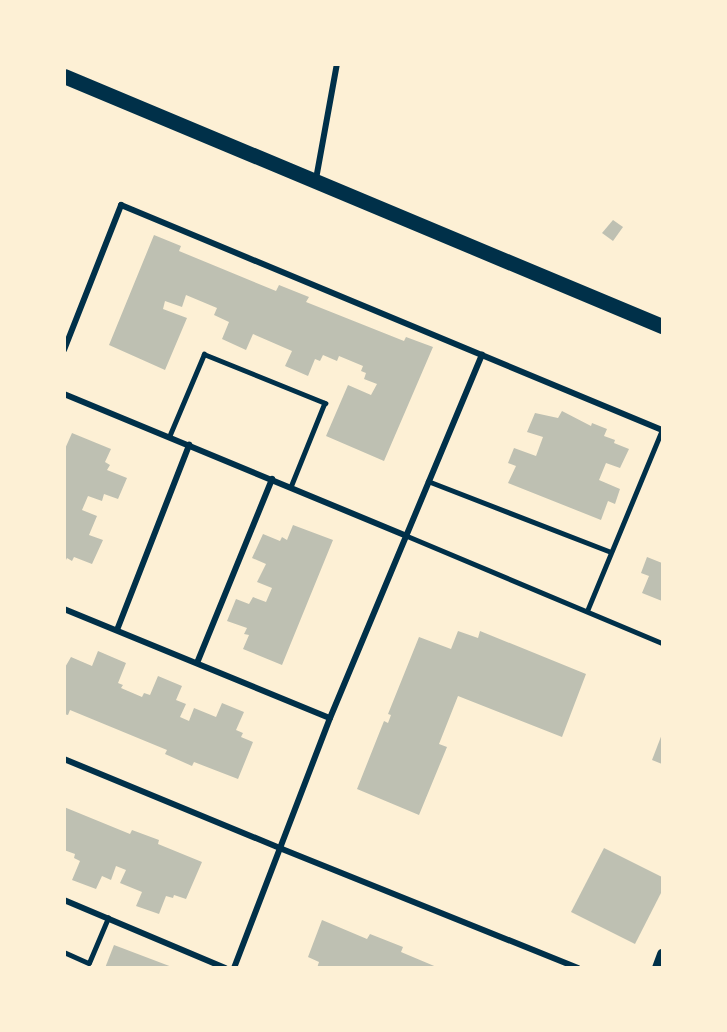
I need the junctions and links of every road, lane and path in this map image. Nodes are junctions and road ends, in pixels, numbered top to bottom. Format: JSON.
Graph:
{"nodes":[{"id":1,"x":337,"y":64,"type":"edge"},
{"id":2,"x":64,"y":76,"type":"edge"},
{"id":3,"x":315,"y":182,"type":"junction"},
{"id":4,"x":663,"y":326,"type":"edge"},
{"id":5,"x":64,"y":350,"type":"edge"},
{"id":6,"x":482,"y":355,"type":"junction"},
{"id":7,"x":64,"y":394,"type":"edge"},
{"id":8,"x":662,"y":430,"type":"edge"},
{"id":9,"x":169,"y":437,"type":"junction"},
{"id":10,"x":189,"y":446,"type":"junction"},
{"id":11,"x":272,"y":479,"type":"junction"},
{"id":12,"x":428,"y":481,"type":"junction"},
{"id":13,"x":291,"y":487,"type":"junction"},
{"id":14,"x":405,"y":535,"type":"junction"},
{"id":15,"x":611,"y":552,"type":"junction"},
{"id":16,"x":64,"y":609,"type":"edge"},
{"id":17,"x":587,"y":611,"type":"junction"},
{"id":18,"x":117,"y":630,"type":"junction"},
{"id":19,"x":663,"y":644,"type":"edge"},
{"id":20,"x":197,"y":663,"type":"junction"},
{"id":21,"x":330,"y":718,"type":"junction"},
{"id":22,"x":64,"y":759,"type":"edge"},
{"id":23,"x":282,"y":849,"type":"junction"},
{"id":24,"x":64,"y":900,"type":"edge"},
{"id":25,"x":108,"y":918,"type":"junction"},
{"id":26,"x":64,"y":952,"type":"edge"},
{"id":27,"x":663,"y":954,"type":"edge"},
{"id":28,"x":225,"y":968,"type":"edge"},
{"id":29,"x":234,"y":968,"type":"edge"},
{"id":30,"x":578,"y":968,"type":"edge"},
{"id":31,"x":657,"y":968,"type":"edge"}],
"edges":[{"from":1,"to":3,"type":"street"},
{"from":2,"to":3,"type":"main road"},
{"from":3,"to":4,"type":"main road"},
{"from":5,"to":6,"type":"street"},
{"from":6,"to":8,"type":"street"},
{"from":6,"to":12,"type":"street"},
{"from":7,"to":9,"type":"street"},
{"from":8,"to":15,"type":"lane"},
{"from":9,"to":10,"type":"street"},
{"from":9,"to":13,"type":"lane"},
{"from":10,"to":11,"type":"street"},
{"from":10,"to":18,"type":"street"},
{"from":11,"to":13,"type":"street"},
{"from":11,"to":20,"type":"street"},
{"from":12,"to":14,"type":"street"},
{"from":12,"to":15,"type":"lane"},
{"from":13,"to":14,"type":"street"},
{"from":14,"to":17,"type":"lane"},
{"from":14,"to":21,"type":"street"},
{"from":15,"to":17,"type":"lane"},
{"from":16,"to":18,"type":"street"},
{"from":17,"to":19,"type":"lane"},
{"from":18,"to":20,"type":"street"},
{"from":20,"to":21,"type":"street"},
{"from":21,"to":23,"type":"street"},
{"from":22,"to":23,"type":"street"},
{"from":23,"to":29,"type":"street"},
{"from":23,"to":30,"type":"street"},
{"from":24,"to":25,"type":"street"},
{"from":25,"to":26,"type":"lane"},
{"from":25,"to":28,"type":"street"},
{"from":27,"to":31,"type":"street"}]}
